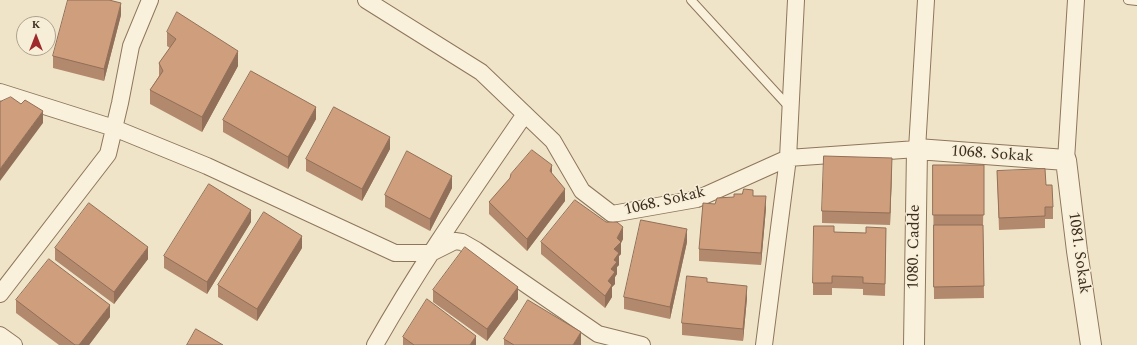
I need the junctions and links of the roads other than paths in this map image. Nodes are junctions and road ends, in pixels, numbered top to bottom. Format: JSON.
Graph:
{"nodes":[{"id":1,"x":150,"y":0,"type":"edge"},
{"id":2,"x":366,"y":0,"type":"edge"},
{"id":3,"x":692,"y":0,"type":"edge"},
{"id":4,"x":796,"y":0,"type":"edge"},
{"id":5,"x":926,"y":0,"type":"edge"},
{"id":6,"x":1076,"y":0,"type":"edge"},
{"id":7,"x":1128,"y":0,"type":"edge"},
{"id":8,"x":1137,"y":1,"type":"edge"},
{"id":9,"x":0,"y":92,"type":"edge"},
{"id":10,"x":790,"y":108,"type":"junction"},
{"id":11,"x":525,"y":114,"type":"junction"},
{"id":12,"x":114,"y":128,"type":"junction"},
{"id":13,"x":917,"y":149,"type":"junction"},
{"id":14,"x":788,"y":158,"type":"junction"},
{"id":15,"x":1066,"y":160,"type":"junction"},
{"id":16,"x":432,"y":253,"type":"junction"},
{"id":17,"x":0,"y":294,"type":"edge"},
{"id":18,"x":0,"y":335,"type":"edge"},
{"id":19,"x":596,"y":340,"type":"edge"},
{"id":20,"x":14,"y":345,"type":"edge"},
{"id":21,"x":375,"y":345,"type":"edge"},
{"id":22,"x":642,"y":345,"type":"edge"},
{"id":23,"x":764,"y":345,"type":"edge"},
{"id":24,"x":914,"y":345,"type":"edge"},
{"id":25,"x":1091,"y":345,"type":"edge"}],
"edges":[{"from":1,"to":12,"type":"street"},
{"from":2,"to":11,"type":"street","name":"1068. Sokak"},
{"from":3,"to":10,"type":"lane"},
{"from":4,"to":10,"type":"street"},
{"from":5,"to":13,"type":"street"},
{"from":6,"to":15,"type":"street"},
{"from":7,"to":8,"type":"lane"},
{"from":9,"to":12,"type":"street"},
{"from":10,"to":14,"type":"street"},
{"from":11,"to":14,"type":"street","name":"1068. Sokak"},
{"from":11,"to":16,"type":"street"},
{"from":12,"to":16,"type":"street"},
{"from":12,"to":17,"type":"street"},
{"from":13,"to":14,"type":"street","name":"1068. Sokak"},
{"from":13,"to":15,"type":"street","name":"1068. Sokak"},
{"from":13,"to":24,"type":"street","name":"1080. Cadde"},
{"from":14,"to":23,"type":"street"},
{"from":15,"to":25,"type":"street","name":"1081. Sokak"},
{"from":16,"to":19,"type":"street"},
{"from":16,"to":21,"type":"street"},
{"from":18,"to":20,"type":"street"},
{"from":19,"to":22,"type":"street"}]}
